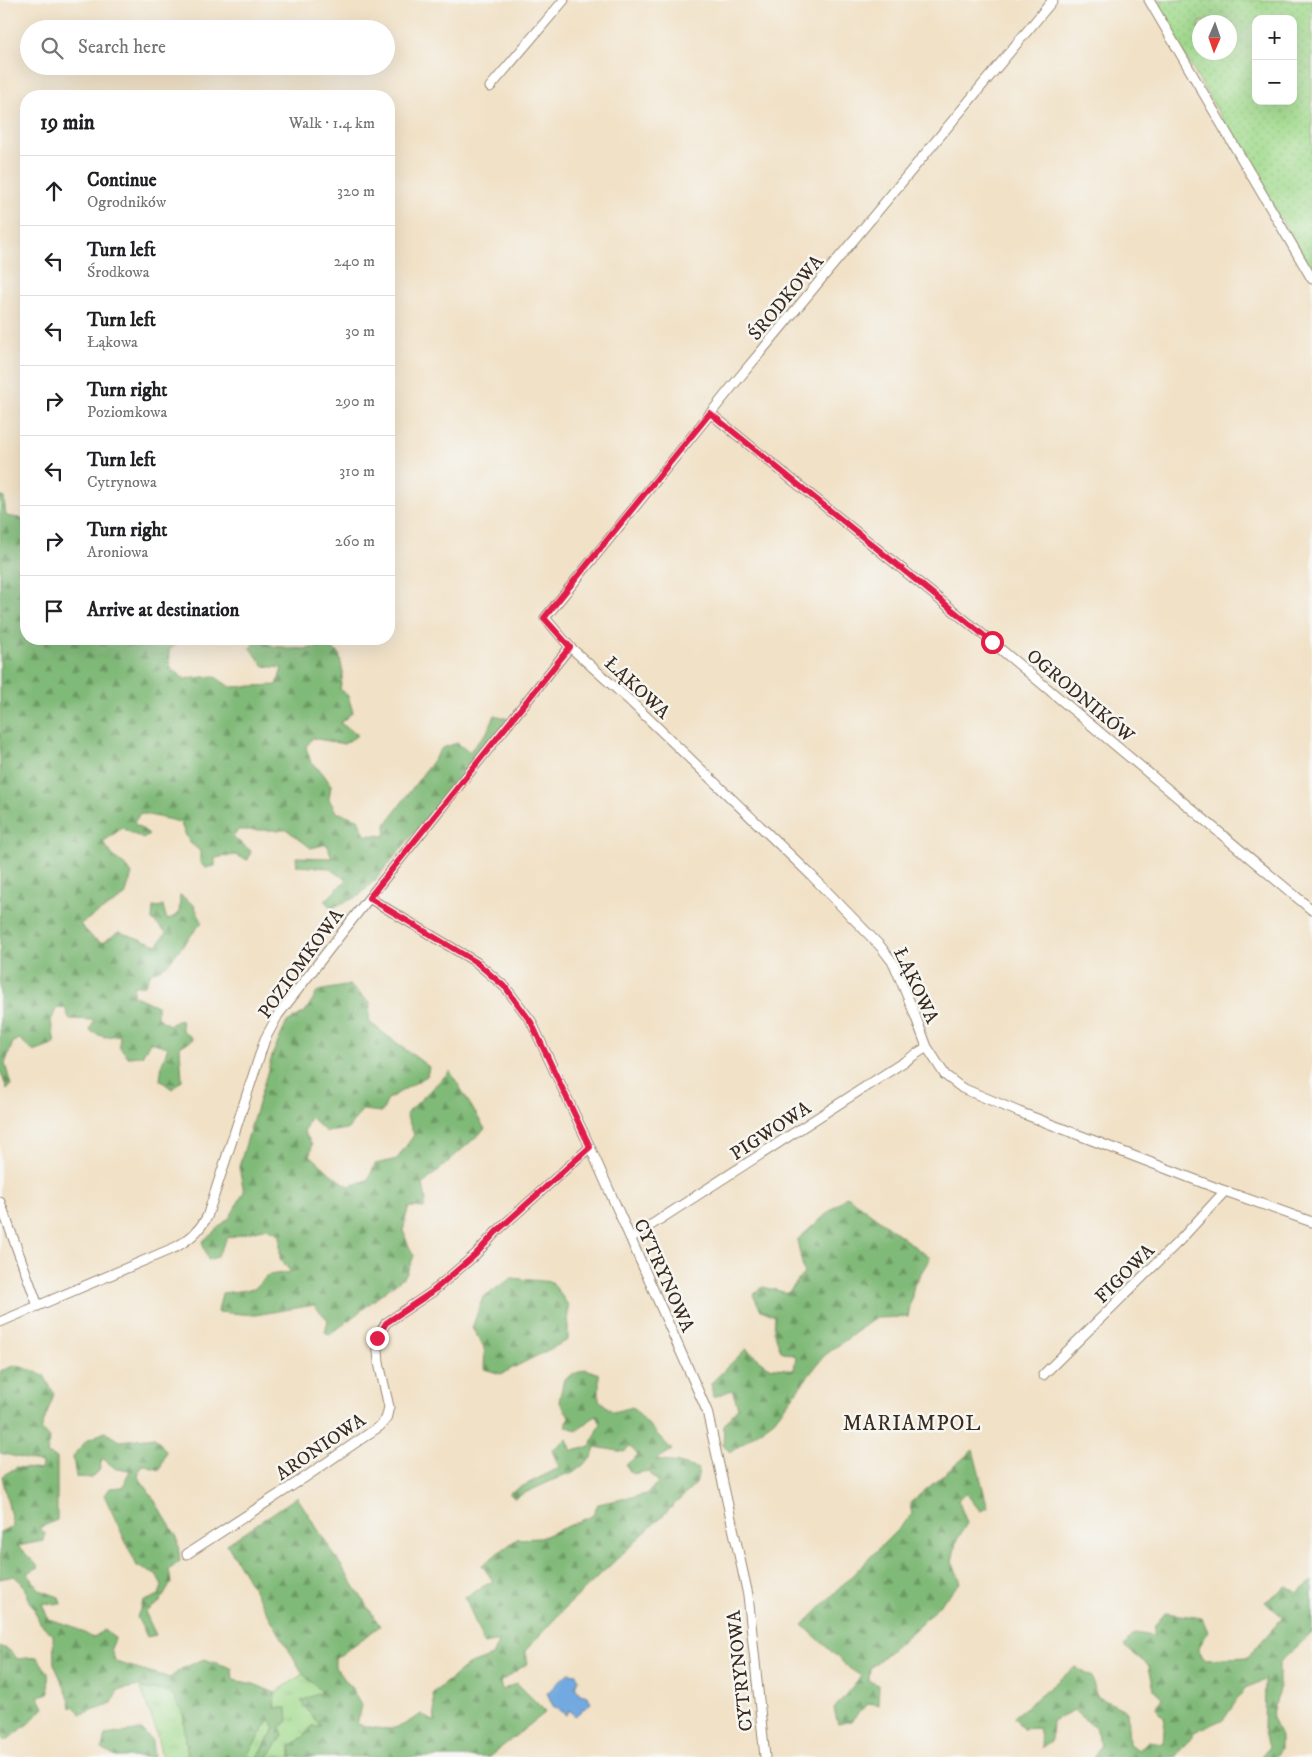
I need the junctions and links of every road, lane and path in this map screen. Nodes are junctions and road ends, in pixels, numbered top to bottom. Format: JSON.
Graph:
{"nodes":[{"id":1,"x":564,"y":0,"type":"edge"},
{"id":2,"x":1052,"y":0,"type":"edge"},
{"id":3,"x":1149,"y":0,"type":"edge"},
{"id":4,"x":490,"y":86,"type":"dead end"},
{"id":5,"x":1312,"y":279,"type":"edge"},
{"id":6,"x":710,"y":413,"type":"junction"},
{"id":7,"x":544,"y":618,"type":"joint"},
{"id":8,"x":570,"y":647,"type":"junction"},
{"id":9,"x":369,"y":898,"type":"junction"},
{"id":10,"x":1312,"y":910,"type":"edge"},
{"id":11,"x":927,"y":1047,"type":"junction"},
{"id":12,"x":590,"y":1147,"type":"junction"},
{"id":13,"x":1225,"y":1191,"type":"junction"},
{"id":14,"x":0,"y":1202,"type":"edge"},
{"id":15,"x":1312,"y":1222,"type":"edge"},
{"id":16,"x":631,"y":1238,"type":"junction"},
{"id":17,"x":38,"y":1306,"type":"junction"},
{"id":18,"x":0,"y":1322,"type":"edge"},
{"id":19,"x":1043,"y":1375,"type":"dead end"},
{"id":20,"x":187,"y":1554,"type":"dead end"},
{"id":21,"x":765,"y":1757,"type":"edge"}],
"edges":[{"from":1,"to":4,"type":"street"},
{"from":2,"to":6,"type":"street","name":"ŚRODKOWA"},
{"from":3,"to":5,"type":"street"},
{"from":6,"to":7,"type":"street","name":"ŚRODKOWA"},
{"from":6,"to":10,"type":"street","name":"OGRODNIKÓW"},
{"from":7,"to":8,"type":"street","name":"ŁĄKOWA"},
{"from":8,"to":9,"type":"street","name":"POZIOMKOWA"},
{"from":8,"to":11,"type":"street","name":"ŁĄKOWA"},
{"from":9,"to":12,"type":"street","name":"CYTRYNOWA"},
{"from":9,"to":17,"type":"street","name":"POZIOMKOWA"},
{"from":11,"to":13,"type":"street","name":"ŁĄKOWA"},
{"from":11,"to":16,"type":"street","name":"PIGWOWA"},
{"from":12,"to":16,"type":"street","name":"CYTRYNOWA"},
{"from":12,"to":20,"type":"street","name":"ARONIOWA"},
{"from":13,"to":15,"type":"street","name":"ŁĄKOWA"},
{"from":13,"to":19,"type":"street","name":"FIGOWA"},
{"from":14,"to":17,"type":"street"},
{"from":16,"to":21,"type":"street","name":"CYTRYNOWA"},
{"from":17,"to":18,"type":"street","name":"POZIOMKOWA"}]}
